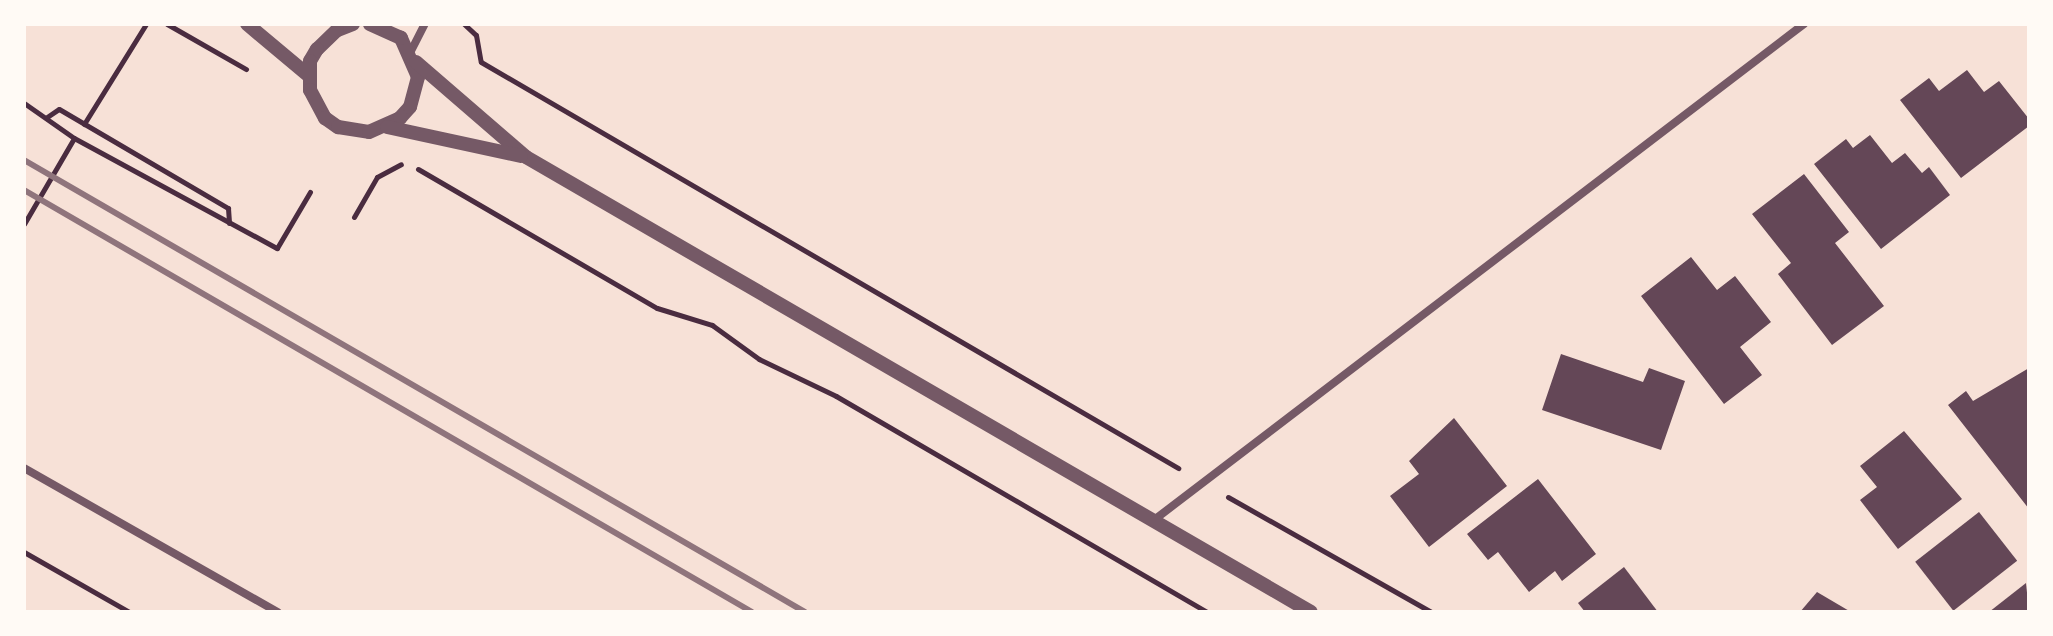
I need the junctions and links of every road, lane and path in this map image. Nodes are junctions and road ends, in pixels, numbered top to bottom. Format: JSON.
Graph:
{"nodes":[{"id":1,"x":146,"y":24,"type":"edge"},
{"id":2,"x":167,"y":24,"type":"edge"},
{"id":3,"x":247,"y":24,"type":"edge"},
{"id":4,"x":350,"y":24,"type":"edge"},
{"id":5,"x":370,"y":24,"type":"edge"},
{"id":6,"x":425,"y":24,"type":"edge"},
{"id":7,"x":464,"y":24,"type":"edge"},
{"id":8,"x":1804,"y":24,"type":"edge"},
{"id":9,"x":413,"y":56,"type":"junction"},
{"id":10,"x":247,"y":69,"type":"dead end"},
{"id":11,"x":308,"y":75,"type":"junction"},
{"id":12,"x":24,"y":103,"type":"edge"},
{"id":13,"x":47,"y":117,"type":"junction"},
{"id":14,"x":84,"y":124,"type":"junction"},
{"id":15,"x":387,"y":127,"type":"junction"},
{"id":16,"x":74,"y":138,"type":"junction"},
{"id":17,"x":526,"y":157,"type":"junction"},
{"id":18,"x":310,"y":192,"type":"dead end"},
{"id":19,"x":354,"y":217,"type":"dead end"},
{"id":20,"x":24,"y":224,"type":"edge"},
{"id":21,"x":229,"y":224,"type":"junction"},
{"id":22,"x":24,"y":468,"type":"edge"},
{"id":23,"x":1203,"y":483,"type":"junction"},
{"id":24,"x":1154,"y":520,"type":"junction"},
{"id":25,"x":24,"y":552,"type":"edge"},
{"id":26,"x":129,"y":612,"type":"edge"},
{"id":27,"x":278,"y":612,"type":"edge"},
{"id":28,"x":1207,"y":612,"type":"edge"},
{"id":29,"x":1311,"y":612,"type":"edge"},
{"id":30,"x":1431,"y":612,"type":"edge"}],
"edges":[{"from":1,"to":14,"type":"path"},
{"from":2,"to":10,"type":"path"},
{"from":3,"to":11,"type":"street"},
{"from":4,"to":11,"type":"street"},
{"from":5,"to":9,"type":"street"},
{"from":6,"to":9,"type":"street"},
{"from":7,"to":23,"type":"path"},
{"from":8,"to":23,"type":"street"},
{"from":9,"to":15,"type":"street"},
{"from":9,"to":17,"type":"street"},
{"from":11,"to":15,"type":"street"},
{"from":12,"to":13,"type":"path"},
{"from":13,"to":14,"type":"path"},
{"from":13,"to":16,"type":"path"},
{"from":14,"to":21,"type":"path"},
{"from":15,"to":17,"type":"street"},
{"from":16,"to":20,"type":"path"},
{"from":16,"to":21,"type":"path"},
{"from":17,"to":24,"type":"street"},
{"from":18,"to":21,"type":"path"},
{"from":19,"to":28,"type":"path"},
{"from":22,"to":27,"type":"street"},
{"from":23,"to":24,"type":"street"},
{"from":23,"to":30,"type":"path"},
{"from":24,"to":29,"type":"street"},
{"from":25,"to":26,"type":"path"}]}
